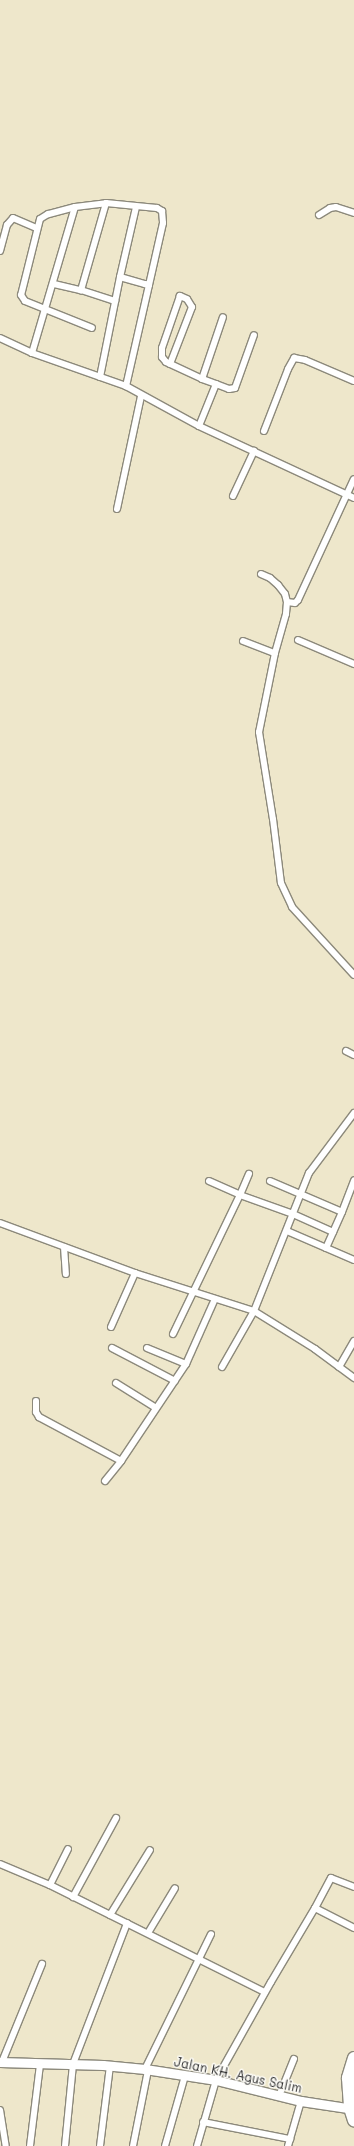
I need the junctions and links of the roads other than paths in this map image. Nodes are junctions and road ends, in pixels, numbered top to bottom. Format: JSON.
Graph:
{"nodes":[{"id":1,"x":106,"y":203,"type":"junction"},
{"id":2,"x":75,"y":207,"type":"junction"},
{"id":3,"x":136,"y":207,"type":"junction"},
{"id":4,"x":354,"y":213,"type":"edge"},
{"id":5,"x":319,"y":215,"type":"dead end"},
{"id":6,"x":37,"y":228,"type":"junction"},
{"id":7,"x":0,"y":251,"type":"edge"},
{"id":8,"x":120,"y":277,"type":"junction"},
{"id":9,"x":54,"y":284,"type":"junction"},
{"id":10,"x":149,"y":285,"type":"junction"},
{"id":11,"x":81,"y":290,"type":"junction"},
{"id":12,"x":115,"y":301,"type":"junction"},
{"id":13,"x":44,"y":310,"type":"junction"},
{"id":14,"x":223,"y":317,"type":"dead end"},
{"id":15,"x":92,"y":328,"type":"dead end"},
{"id":16,"x":254,"y":335,"type":"dead end"},
{"id":17,"x":0,"y":338,"type":"edge"},
{"id":18,"x":32,"y":353,"type":"junction"},
{"id":19,"x":170,"y":364,"type":"junction"},
{"id":20,"x":100,"y":377,"type":"junction"},
{"id":21,"x":202,"y":379,"type":"junction"},
{"id":22,"x":354,"y":381,"type":"edge"},
{"id":23,"x":216,"y":384,"type":"junction"},
{"id":24,"x":126,"y":386,"type":"junction"},
{"id":25,"x":141,"y":396,"type":"junction"},
{"id":26,"x":199,"y":426,"type":"junction"},
{"id":27,"x":264,"y":431,"type":"dead end"},
{"id":28,"x":254,"y":451,"type":"junction"},
{"id":29,"x":354,"y":479,"type":"edge"},
{"id":30,"x":346,"y":494,"type":"junction"},
{"id":31,"x":233,"y":496,"type":"dead end"},
{"id":32,"x":354,"y":498,"type":"edge"},
{"id":33,"x":116,"y":509,"type":"dead end"},
{"id":34,"x":261,"y":574,"type":"dead end"},
{"id":35,"x":291,"y":602,"type":"junction"},
{"id":36,"x":298,"y":640,"type":"dead end"},
{"id":37,"x":243,"y":641,"type":"dead end"},
{"id":38,"x":275,"y":653,"type":"junction"},
{"id":39,"x":354,"y":664,"type":"edge"},
{"id":40,"x":354,"y":975,"type":"edge"},
{"id":41,"x":346,"y":1051,"type":"dead end"},
{"id":42,"x":354,"y":1055,"type":"edge"},
{"id":43,"x":354,"y":1113,"type":"edge"},
{"id":44,"x":249,"y":1174,"type":"dead end"},
{"id":45,"x":354,"y":1180,"type":"edge"},
{"id":46,"x":209,"y":1181,"type":"dead end"},
{"id":47,"x":270,"y":1181,"type":"dead end"},
{"id":48,"x":240,"y":1195,"type":"junction"},
{"id":49,"x":301,"y":1195,"type":"junction"},
{"id":50,"x":342,"y":1212,"type":"junction"},
{"id":51,"x":293,"y":1214,"type":"junction"},
{"id":52,"x":0,"y":1223,"type":"edge"},
{"id":53,"x":287,"y":1231,"type":"junction"},
{"id":54,"x":333,"y":1232,"type":"junction"},
{"id":55,"x":64,"y":1247,"type":"junction"},
{"id":56,"x":326,"y":1248,"type":"junction"},
{"id":57,"x":354,"y":1260,"type":"edge"},
{"id":58,"x":135,"y":1273,"type":"junction"},
{"id":59,"x":66,"y":1274,"type":"dead end"},
{"id":60,"x":194,"y":1291,"type":"junction"},
{"id":61,"x":215,"y":1299,"type":"junction"},
{"id":62,"x":254,"y":1311,"type":"junction"},
{"id":63,"x":111,"y":1327,"type":"dead end"},
{"id":64,"x":173,"y":1334,"type":"dead end"},
{"id":65,"x":354,"y":1341,"type":"edge"},
{"id":66,"x":112,"y":1348,"type":"dead end"},
{"id":67,"x":147,"y":1348,"type":"dead end"},
{"id":68,"x":186,"y":1364,"type":"junction"},
{"id":69,"x":222,"y":1367,"type":"dead end"},
{"id":70,"x":339,"y":1367,"type":"junction"},
{"id":71,"x":354,"y":1378,"type":"edge"},
{"id":72,"x":175,"y":1381,"type":"junction"},
{"id":73,"x":116,"y":1383,"type":"dead end"},
{"id":74,"x":36,"y":1401,"type":"dead end"},
{"id":75,"x":156,"y":1408,"type":"junction"},
{"id":76,"x":121,"y":1461,"type":"junction"},
{"id":77,"x":105,"y":1481,"type":"dead end"},
{"id":78,"x":116,"y":1818,"type":"dead end"},
{"id":79,"x":68,"y":1849,"type":"dead end"},
{"id":80,"x":150,"y":1850,"type":"dead end"},
{"id":81,"x":0,"y":1864,"type":"edge"},
{"id":82,"x":50,"y":1885,"type":"junction"},
{"id":83,"x":354,"y":1887,"type":"edge"},
{"id":84,"x":176,"y":1888,"type":"dead end"},
{"id":85,"x":73,"y":1897,"type":"junction"},
{"id":86,"x":315,"y":1908,"type":"junction"},
{"id":87,"x":110,"y":1915,"type":"junction"},
{"id":88,"x":127,"y":1923,"type":"junction"},
{"id":89,"x":354,"y":1928,"type":"edge"},
{"id":90,"x":148,"y":1933,"type":"junction"},
{"id":91,"x":211,"y":1934,"type":"dead end"},
{"id":92,"x":199,"y":1958,"type":"junction"},
{"id":93,"x":42,"y":1964,"type":"dead end"},
{"id":94,"x":265,"y":1992,"type":"junction"},
{"id":95,"x":354,"y":2058,"type":"edge"},
{"id":96,"x":294,"y":2059,"type":"dead end"},
{"id":97,"x":1,"y":2062,"type":"edge"},
{"id":98,"x":40,"y":2064,"type":"junction"},
{"id":99,"x":73,"y":2064,"type":"junction"},
{"id":100,"x":110,"y":2066,"type":"junction"},
{"id":101,"x":147,"y":2070,"type":"junction"},
{"id":102,"x":185,"y":2076,"type":"junction"},
{"id":103,"x":216,"y":2080,"type":"junction"},
{"id":104,"x":279,"y":2096,"type":"junction"},
{"id":105,"x":301,"y":2101,"type":"junction"},
{"id":106,"x":352,"y":2109,"type":"edge"},
{"id":107,"x":0,"y":2110,"type":"edge"},
{"id":108,"x":354,"y":2120,"type":"edge"},
{"id":109,"x":203,"y":2122,"type":"junction"},
{"id":110,"x":290,"y":2139,"type":"junction"},
{"id":111,"x":6,"y":2146,"type":"edge"},
{"id":112,"x":30,"y":2146,"type":"edge"},
{"id":113,"x":65,"y":2146,"type":"edge"},
{"id":114,"x":100,"y":2146,"type":"edge"},
{"id":115,"x":133,"y":2146,"type":"edge"},
{"id":116,"x":165,"y":2146,"type":"edge"},
{"id":117,"x":197,"y":2146,"type":"edge"},
{"id":118,"x":288,"y":2146,"type":"edge"}],
"edges":[{"from":1,"to":2,"type":"street"},
{"from":1,"to":3,"type":"street"},
{"from":1,"to":11,"type":"street"},
{"from":2,"to":6,"type":"street"},
{"from":2,"to":9,"type":"street"},
{"from":3,"to":8,"type":"street"},
{"from":3,"to":10,"type":"street"},
{"from":4,"to":5,"type":"street"},
{"from":6,"to":7,"type":"street"},
{"from":6,"to":13,"type":"street"},
{"from":8,"to":10,"type":"street"},
{"from":8,"to":12,"type":"street"},
{"from":9,"to":11,"type":"street"},
{"from":9,"to":13,"type":"street"},
{"from":10,"to":24,"type":"street"},
{"from":11,"to":12,"type":"street"},
{"from":12,"to":20,"type":"street"},
{"from":13,"to":15,"type":"street"},
{"from":13,"to":18,"type":"street"},
{"from":14,"to":21,"type":"street"},
{"from":16,"to":23,"type":"street"},
{"from":17,"to":18,"type":"street"},
{"from":18,"to":20,"type":"street"},
{"from":19,"to":19,"type":"street"},
{"from":19,"to":21,"type":"street"},
{"from":20,"to":24,"type":"street"},
{"from":21,"to":23,"type":"street"},
{"from":22,"to":27,"type":"street"},
{"from":23,"to":26,"type":"street"},
{"from":24,"to":25,"type":"street"},
{"from":25,"to":26,"type":"street"},
{"from":25,"to":33,"type":"street"},
{"from":26,"to":28,"type":"street"},
{"from":28,"to":30,"type":"street"},
{"from":28,"to":31,"type":"street"},
{"from":29,"to":30,"type":"street"},
{"from":30,"to":32,"type":"street"},
{"from":30,"to":35,"type":"street"},
{"from":34,"to":35,"type":"street"},
{"from":35,"to":38,"type":"street"},
{"from":36,"to":39,"type":"street"},
{"from":37,"to":38,"type":"street"},
{"from":38,"to":40,"type":"street"},
{"from":41,"to":42,"type":"street"},
{"from":43,"to":49,"type":"street"},
{"from":44,"to":48,"type":"street"},
{"from":45,"to":50,"type":"street"},
{"from":46,"to":48,"type":"street"},
{"from":47,"to":49,"type":"street"},
{"from":48,"to":51,"type":"street"},
{"from":48,"to":60,"type":"street"},
{"from":49,"to":50,"type":"street"},
{"from":49,"to":51,"type":"street"},
{"from":50,"to":54,"type":"street"},
{"from":51,"to":53,"type":"street"},
{"from":51,"to":54,"type":"street"},
{"from":52,"to":55,"type":"street"},
{"from":53,"to":56,"type":"street"},
{"from":53,"to":62,"type":"street"},
{"from":54,"to":56,"type":"street"},
{"from":55,"to":58,"type":"street"},
{"from":55,"to":59,"type":"street"},
{"from":56,"to":57,"type":"street"},
{"from":58,"to":60,"type":"street"},
{"from":58,"to":63,"type":"street"},
{"from":60,"to":61,"type":"street"},
{"from":60,"to":64,"type":"street"},
{"from":61,"to":62,"type":"street"},
{"from":61,"to":68,"type":"street"},
{"from":62,"to":69,"type":"street"},
{"from":62,"to":70,"type":"street"},
{"from":65,"to":70,"type":"street"},
{"from":66,"to":72,"type":"street"},
{"from":67,"to":68,"type":"street"},
{"from":68,"to":72,"type":"street"},
{"from":70,"to":71,"type":"street"},
{"from":72,"to":75,"type":"street"},
{"from":73,"to":75,"type":"street"},
{"from":74,"to":76,"type":"street"},
{"from":75,"to":76,"type":"street"},
{"from":76,"to":77,"type":"street"},
{"from":78,"to":85,"type":"street"},
{"from":79,"to":82,"type":"street"},
{"from":80,"to":87,"type":"street"},
{"from":81,"to":82,"type":"street"},
{"from":82,"to":85,"type":"street"},
{"from":83,"to":86,"type":"street"},
{"from":84,"to":90,"type":"street"},
{"from":85,"to":87,"type":"street"},
{"from":86,"to":89,"type":"street"},
{"from":86,"to":94,"type":"street"},
{"from":87,"to":88,"type":"street"},
{"from":88,"to":90,"type":"street"},
{"from":88,"to":99,"type":"street"},
{"from":90,"to":92,"type":"street"},
{"from":91,"to":92,"type":"street"},
{"from":92,"to":94,"type":"street"},
{"from":92,"to":101,"type":"street"},
{"from":93,"to":97,"type":"street"},
{"from":94,"to":103,"type":"street"},
{"from":95,"to":106,"type":"highway"},
{"from":96,"to":104,"type":"street"},
{"from":97,"to":98,"type":"main road","name":"Jalan KH. Agus Salim"},
{"from":98,"to":99,"type":"main road","name":"Jalan KH. Agus Salim"},
{"from":98,"to":112,"type":"street"},
{"from":99,"to":100,"type":"main road","name":"Jalan KH. Agus Salim"},
{"from":99,"to":113,"type":"street"},
{"from":100,"to":101,"type":"main road","name":"Jalan KH. Agus Salim"},
{"from":100,"to":114,"type":"street"},
{"from":101,"to":102,"type":"main road","name":"Jalan KH. Agus Salim"},
{"from":101,"to":115,"type":"street"},
{"from":102,"to":103,"type":"main road","name":"Jalan KH. Agus Salim"},
{"from":102,"to":116,"type":"street"},
{"from":103,"to":104,"type":"main road","name":"Jalan KH. Agus Salim"},
{"from":103,"to":109,"type":"street"},
{"from":104,"to":105,"type":"main road","name":"Jalan KH. Agus Salim"},
{"from":105,"to":106,"type":"main road","name":"Jalan KH. Agus Salim"},
{"from":105,"to":110,"type":"street"},
{"from":106,"to":108,"type":"highway"},
{"from":107,"to":111,"type":"street"},
{"from":109,"to":110,"type":"street"},
{"from":109,"to":117,"type":"street"},
{"from":110,"to":118,"type":"street"}]}
